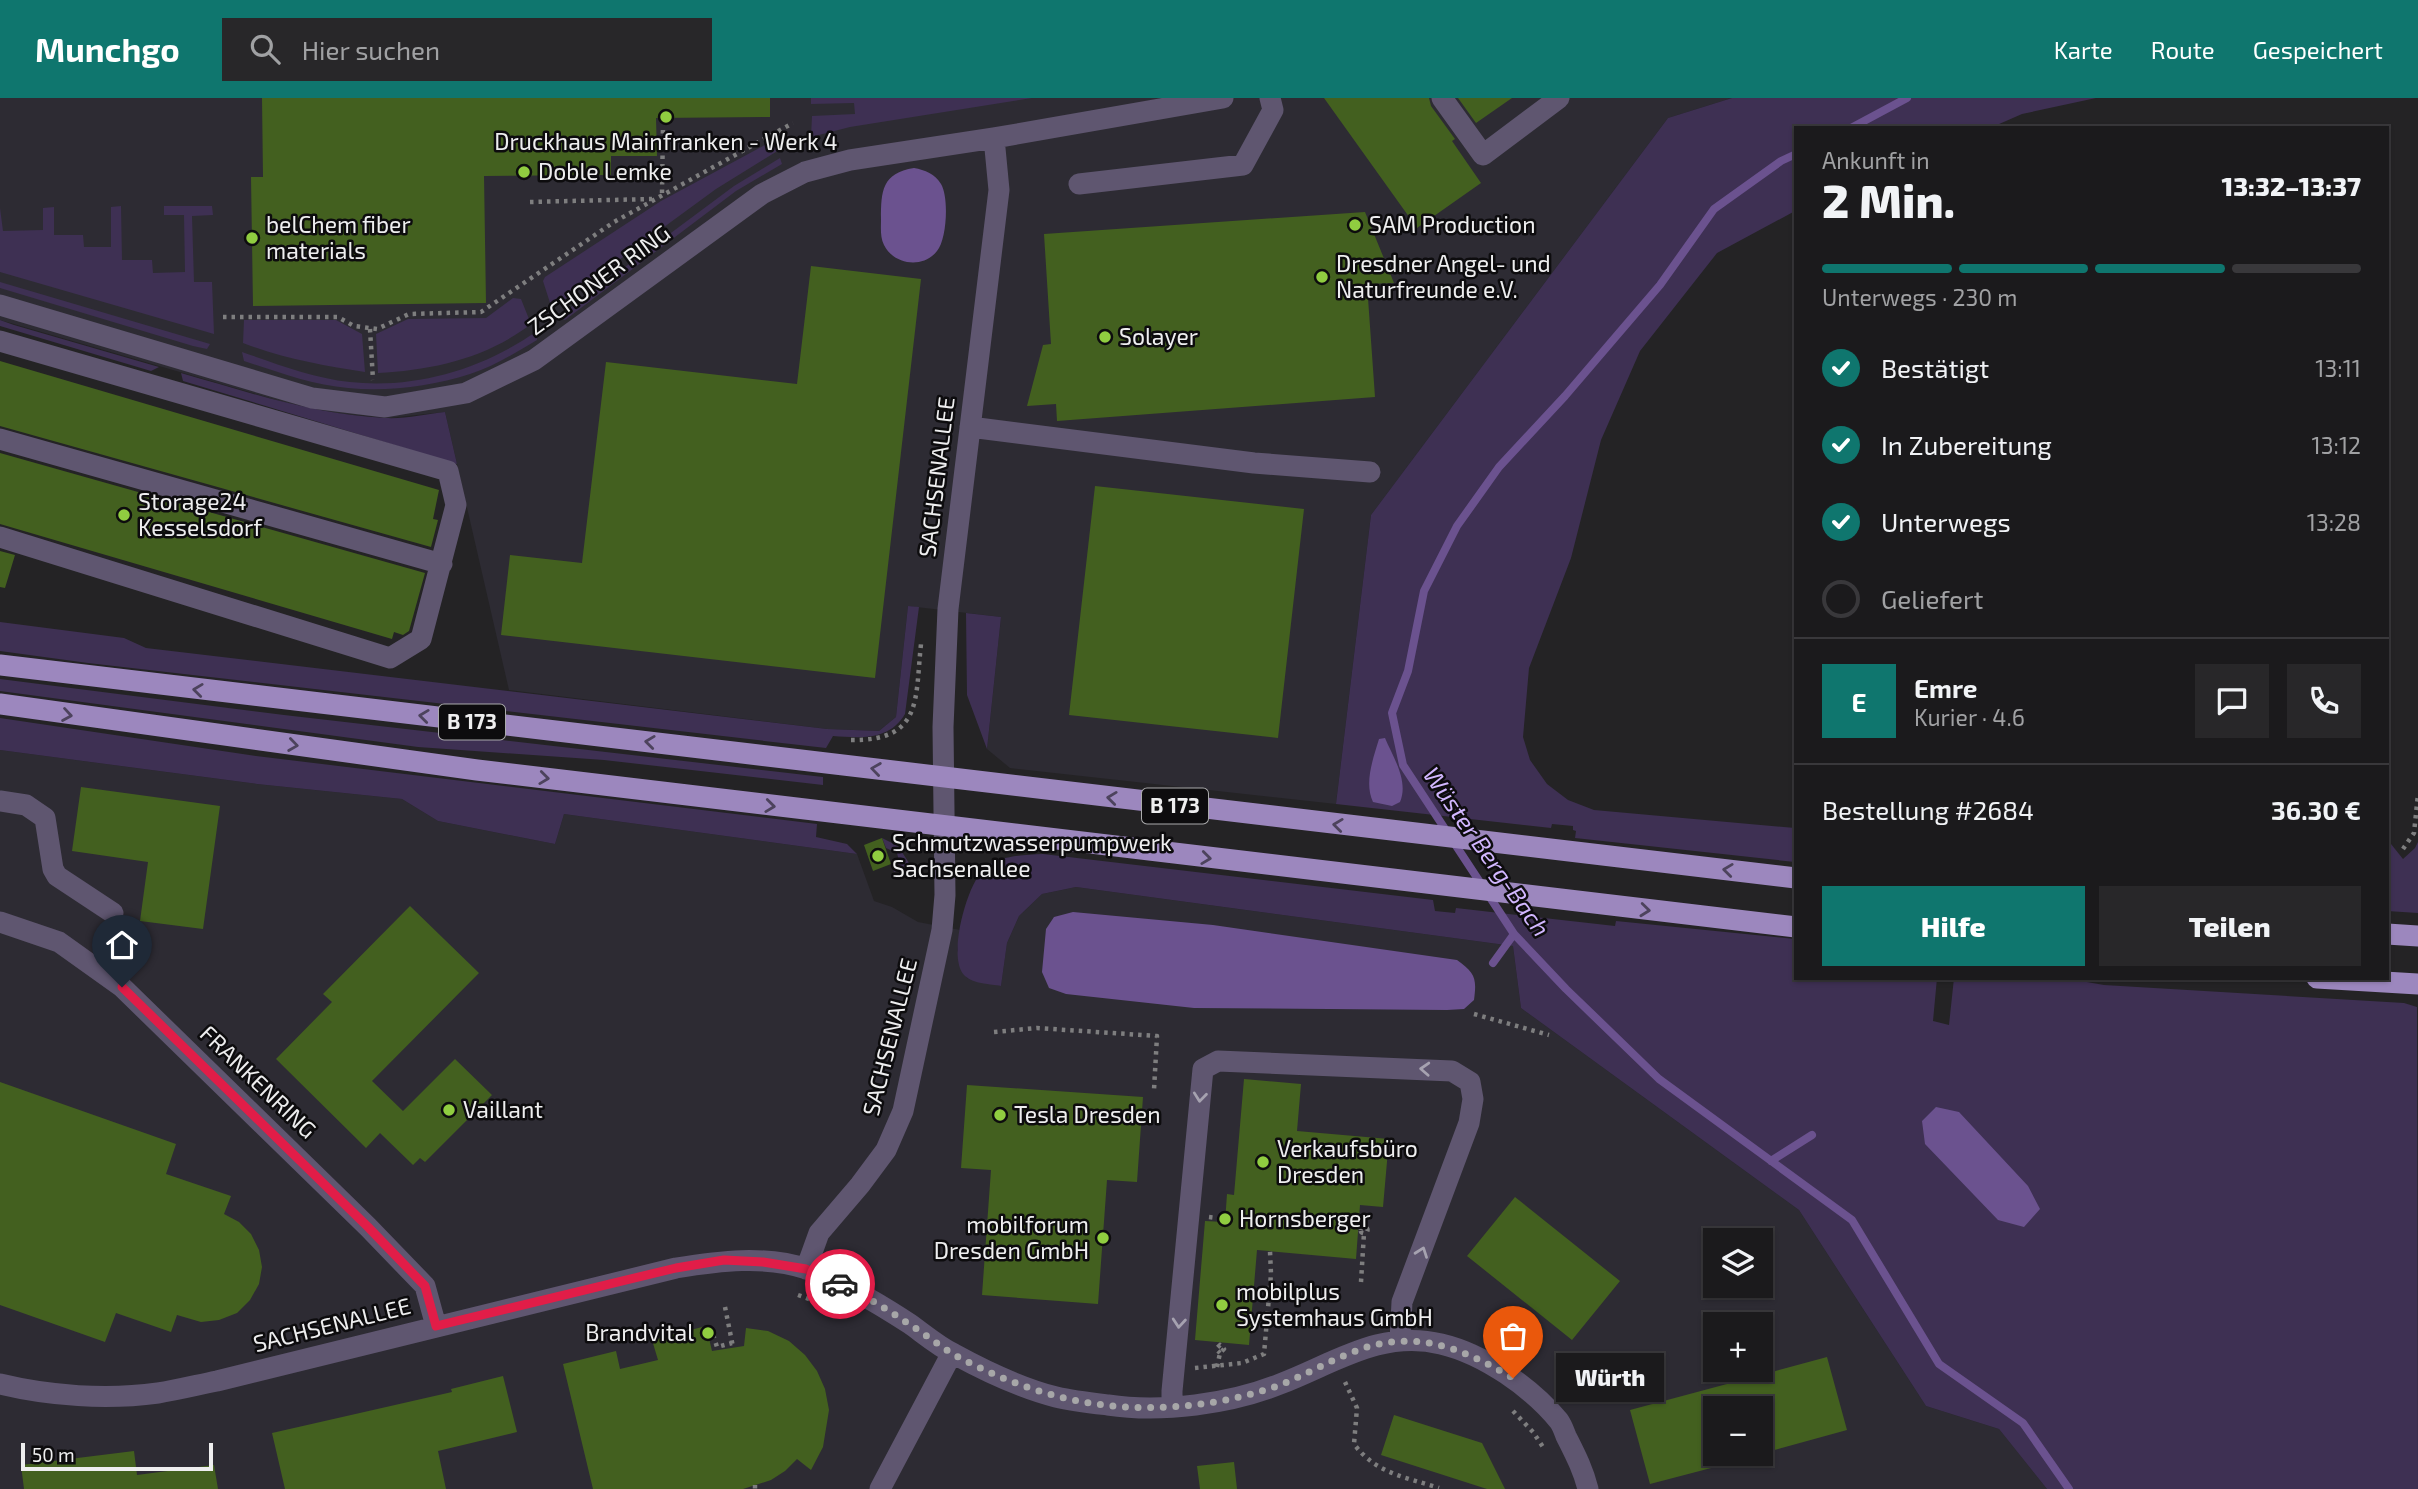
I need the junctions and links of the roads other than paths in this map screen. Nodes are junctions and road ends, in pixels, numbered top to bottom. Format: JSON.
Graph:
{"nodes":[{"id":1,"x":1223,"y":98,"type":"edge"},
{"id":2,"x":1270,"y":98,"type":"edge"},
{"id":3,"x":1442,"y":98,"type":"edge"},
{"id":4,"x":1559,"y":98,"type":"edge"},
{"id":5,"x":994,"y":138,"type":"junction"},
{"id":6,"x":1079,"y":184,"type":"dead end"},
{"id":7,"x":0,"y":305,"type":"edge"},
{"id":8,"x":0,"y":341,"type":"edge"},
{"id":9,"x":174,"y":355,"type":"junction"},
{"id":10,"x":164,"y":389,"type":"junction"},
{"id":11,"x":970,"y":427,"type":"junction"},
{"id":12,"x":0,"y":439,"type":"edge"},
{"id":13,"x":1370,"y":472,"type":"dead end"},
{"id":14,"x":0,"y":537,"type":"edge"},
{"id":15,"x":442,"y":564,"type":"junction"},
{"id":16,"x":0,"y":665,"type":"edge"},
{"id":17,"x":0,"y":704,"type":"edge"},
{"id":18,"x":944,"y":778,"type":"junction"},
{"id":19,"x":0,"y":801,"type":"edge"},
{"id":20,"x":943,"y":826,"type":"junction"},
{"id":21,"x":1794,"y":878,"type":"edge"},
{"id":22,"x":113,"y":913,"type":"dead end"},
{"id":23,"x":0,"y":922,"type":"edge"},
{"id":24,"x":1794,"y":927,"type":"edge"},
{"id":25,"x":2389,"y":934,"type":"edge"},
{"id":26,"x":2418,"y":936,"type":"edge"},
{"id":27,"x":2351,"y":980,"type":"edge"},
{"id":28,"x":2418,"y":984,"type":"edge"},
{"id":29,"x":806,"y":1269,"type":"junction"},
{"id":30,"x":436,"y":1326,"type":"junction"},
{"id":31,"x":1400,"y":1341,"type":"junction"},
{"id":32,"x":952,"y":1353,"type":"junction"},
{"id":33,"x":0,"y":1384,"type":"edge"},
{"id":34,"x":1172,"y":1407,"type":"junction"},
{"id":35,"x":880,"y":1489,"type":"edge"},
{"id":36,"x":1588,"y":1489,"type":"edge"}],
"edges":[{"from":1,"to":5,"type":"street","name":"ZSCHONER RING"},
{"from":2,"to":6,"type":"street"},
{"from":3,"to":4,"type":"street"},
{"from":5,"to":9,"type":"street","name":"ZSCHONER RING"},
{"from":5,"to":11,"type":"street","name":"SACHSENALLEE"},
{"from":7,"to":9,"type":"street","name":"ZSCHONER RING"},
{"from":8,"to":10,"type":"street"},
{"from":9,"to":10,"type":"street"},
{"from":10,"to":15,"type":"street"},
{"from":11,"to":13,"type":"street"},
{"from":11,"to":18,"type":"street","name":"SACHSENALLEE"},
{"from":12,"to":15,"type":"street"},
{"from":14,"to":15,"type":"street"},
{"from":18,"to":16,"type":"main road","number":"B 173","one_way":true},
{"from":17,"to":20,"type":"main road","number":"B 173","one_way":true},
{"from":18,"to":20,"type":"street","name":"SACHSENALLEE"},
{"from":21,"to":18,"type":"main road","number":"B 173","one_way":true},
{"from":19,"to":22,"type":"street"},
{"from":20,"to":24,"type":"main road","number":"B 173","one_way":true},
{"from":20,"to":29,"type":"street","name":"SACHSENALLEE"},
{"from":23,"to":30,"type":"street","name":"FRANKENRING"},
{"from":25,"to":26,"type":"main road"},
{"from":27,"to":28,"type":"main road"},
{"from":29,"to":30,"type":"street","name":"SACHSENALLEE"},
{"from":29,"to":32,"type":"street"},
{"from":30,"to":33,"type":"street","name":"SACHSENALLEE"},
{"from":31,"to":34,"type":"street"},
{"from":31,"to":34,"type":"street","one_way":true},
{"from":31,"to":36,"type":"street"},
{"from":32,"to":34,"type":"street"},
{"from":32,"to":35,"type":"street"}]}
